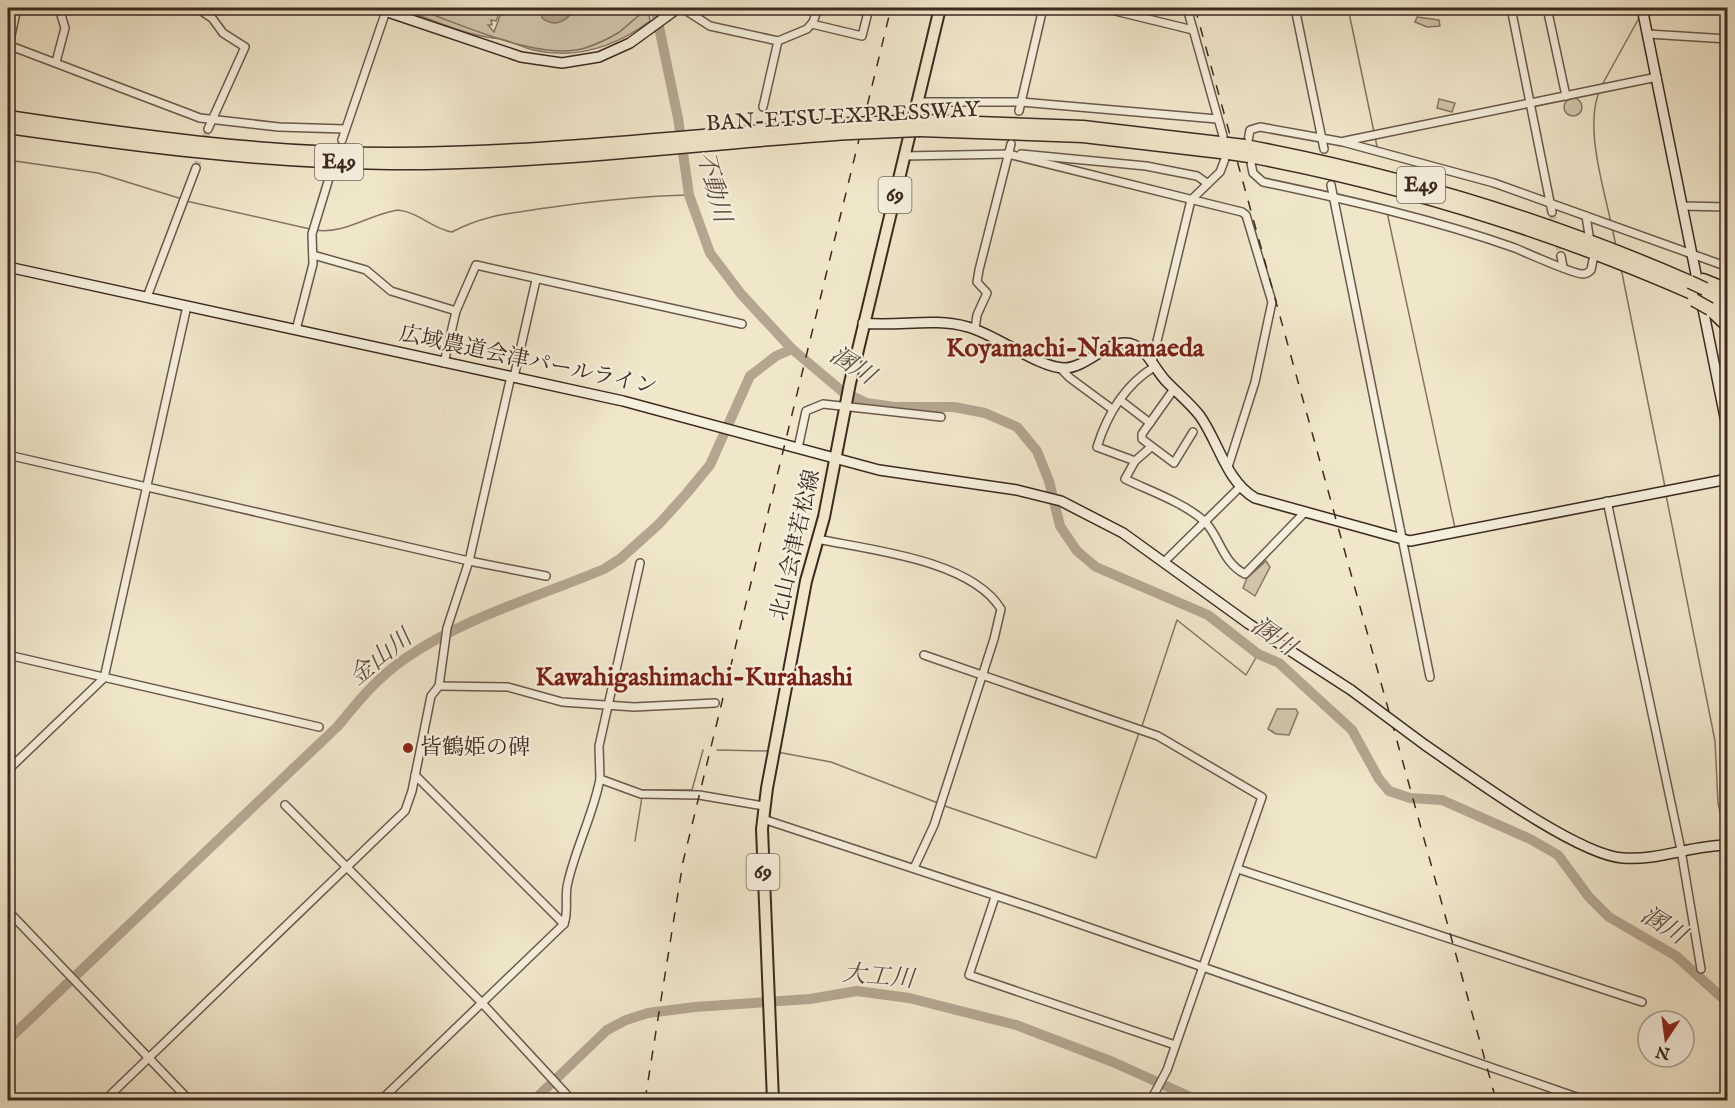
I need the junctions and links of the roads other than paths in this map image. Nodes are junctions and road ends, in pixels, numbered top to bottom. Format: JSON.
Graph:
{"nodes":[{"id":1,"x":17,"y":8,"type":"edge"},
{"id":2,"x":59,"y":8,"type":"edge"},
{"id":3,"x":197,"y":8,"type":"edge"},
{"id":4,"x":680,"y":8,"type":"edge"},
{"id":5,"x":818,"y":8,"type":"edge"},
{"id":6,"x":869,"y":8,"type":"edge"},
{"id":7,"x":940,"y":8,"type":"edge"},
{"id":8,"x":1043,"y":8,"type":"edge"},
{"id":9,"x":1103,"y":8,"type":"edge"},
{"id":10,"x":1187,"y":8,"type":"edge"},
{"id":11,"x":1295,"y":8,"type":"edge"},
{"id":12,"x":1511,"y":8,"type":"edge"},
{"id":13,"x":1547,"y":8,"type":"edge"},
{"id":14,"x":1642,"y":8,"type":"edge"},
{"id":15,"x":381,"y":9,"type":"edge"},
{"id":16,"x":812,"y":24,"type":"junction"},
{"id":17,"x":1193,"y":30,"type":"junction"},
{"id":18,"x":1648,"y":34,"type":"junction"},
{"id":19,"x":1728,"y":39,"type":"edge"},
{"id":20,"x":778,"y":41,"type":"junction"},
{"id":21,"x":8,"y":46,"type":"edge"},
{"id":22,"x":56,"y":62,"type":"junction"},
{"id":23,"x":1657,"y":77,"type":"junction"},
{"id":24,"x":1566,"y":96,"type":"junction"},
{"id":25,"x":918,"y":102,"type":"junction"},
{"id":26,"x":1021,"y":102,"type":"junction"},
{"id":27,"x":1529,"y":104,"type":"junction"},
{"id":28,"x":763,"y":107,"type":"dead end"},
{"id":29,"x":1019,"y":111,"type":"tunnel mouth"},
{"id":30,"x":8,"y":117,"type":"edge"},
{"id":31,"x":1217,"y":119,"type":"junction"},
{"id":32,"x":212,"y":120,"type":"junction"},
{"id":33,"x":8,"y":127,"type":"edge"},
{"id":34,"x":208,"y":129,"type":"tunnel mouth"},
{"id":35,"x":345,"y":129,"type":"junction"},
{"id":36,"x":1322,"y":139,"type":"junction"},
{"id":37,"x":342,"y":140,"type":"tunnel mouth"},
{"id":38,"x":671,"y":142,"type":"junction"},
{"id":39,"x":1343,"y":142,"type":"junction"},
{"id":40,"x":1011,"y":144,"type":"tunnel mouth"},
{"id":41,"x":1226,"y":148,"type":"junction"},
{"id":42,"x":1324,"y":149,"type":"dead end"},
{"id":43,"x":1248,"y":152,"type":"junction"},
{"id":44,"x":1008,"y":154,"type":"junction"},
{"id":45,"x":904,"y":156,"type":"junction"},
{"id":46,"x":196,"y":168,"type":"tunnel mouth"},
{"id":47,"x":330,"y":175,"type":"tunnel mouth"},
{"id":48,"x":1207,"y":183,"type":"junction"},
{"id":49,"x":1331,"y":185,"type":"dead end"},
{"id":50,"x":1333,"y":196,"type":"junction"},
{"id":51,"x":1191,"y":200,"type":"junction"},
{"id":52,"x":1550,"y":202,"type":"junction"},
{"id":53,"x":1682,"y":206,"type":"junction"},
{"id":54,"x":1728,"y":207,"type":"edge"},
{"id":55,"x":1552,"y":212,"type":"tunnel mouth"},
{"id":56,"x":1586,"y":216,"type":"junction"},
{"id":57,"x":1592,"y":247,"type":"junction"},
{"id":58,"x":1692,"y":253,"type":"junction"},
{"id":59,"x":313,"y":255,"type":"junction"},
{"id":60,"x":1561,"y":256,"type":"tunnel mouth"},
{"id":61,"x":8,"y":267,"type":"edge"},
{"id":62,"x":1563,"y":267,"type":"junction"},
{"id":63,"x":1728,"y":267,"type":"edge"},
{"id":64,"x":1651,"y":270,"type":"junction"},
{"id":65,"x":536,"y":280,"type":"junction"},
{"id":66,"x":1728,"y":290,"type":"edge"},
{"id":67,"x":1699,"y":291,"type":"junction"},
{"id":68,"x":147,"y":297,"type":"junction"},
{"id":69,"x":1728,"y":300,"type":"edge"},
{"id":70,"x":187,"y":306,"type":"junction"},
{"id":71,"x":1728,"y":310,"type":"edge"},
{"id":72,"x":456,"y":311,"type":"junction"},
{"id":73,"x":864,"y":323,"type":"junction"},
{"id":74,"x":742,"y":324,"type":"dead end"},
{"id":75,"x":1728,"y":326,"type":"edge"},
{"id":76,"x":975,"y":329,"type":"junction"},
{"id":77,"x":296,"y":330,"type":"junction"},
{"id":78,"x":444,"y":363,"type":"junction"},
{"id":79,"x":1153,"y":364,"type":"junction"},
{"id":80,"x":1060,"y":368,"type":"junction"},
{"id":81,"x":512,"y":377,"type":"junction"},
{"id":82,"x":1174,"y":389,"type":"junction"},
{"id":83,"x":1120,"y":400,"type":"junction"},
{"id":84,"x":845,"y":404,"type":"junction"},
{"id":85,"x":1112,"y":409,"type":"junction"},
{"id":86,"x":941,"y":417,"type":"dead end"},
{"id":87,"x":1150,"y":423,"type":"junction"},
{"id":88,"x":1193,"y":432,"type":"dead end"},
{"id":89,"x":1728,"y":432,"type":"edge"},
{"id":90,"x":1151,"y":447,"type":"junction"},
{"id":91,"x":798,"y":448,"type":"junction"},
{"id":92,"x":8,"y":455,"type":"edge"},
{"id":93,"x":836,"y":460,"type":"junction"},
{"id":94,"x":1135,"y":461,"type":"junction"},
{"id":95,"x":1228,"y":467,"type":"junction"},
{"id":96,"x":1728,"y":478,"type":"edge"},
{"id":97,"x":146,"y":487,"type":"junction"},
{"id":98,"x":1240,"y":487,"type":"junction"},
{"id":99,"x":1607,"y":501,"type":"junction"},
{"id":100,"x":1304,"y":513,"type":"junction"},
{"id":101,"x":1205,"y":521,"type":"junction"},
{"id":102,"x":817,"y":538,"type":"junction"},
{"id":103,"x":1402,"y":540,"type":"junction"},
{"id":104,"x":469,"y":561,"type":"junction"},
{"id":105,"x":1164,"y":562,"type":"junction"},
{"id":106,"x":640,"y":563,"type":"dead end"},
{"id":107,"x":546,"y":576,"type":"dead end"},
{"id":108,"x":8,"y":655,"type":"edge"},
{"id":109,"x":924,"y":655,"type":"dead end"},
{"id":110,"x":981,"y":675,"type":"junction"},
{"id":111,"x":1430,"y":677,"type":"dead end"},
{"id":112,"x":104,"y":678,"type":"junction"},
{"id":113,"x":439,"y":686,"type":"junction"},
{"id":114,"x":715,"y":703,"type":"dead end"},
{"id":115,"x":609,"y":705,"type":"junction"},
{"id":116,"x":319,"y":727,"type":"dead end"},
{"id":117,"x":8,"y":770,"type":"edge"},
{"id":118,"x":415,"y":775,"type":"junction"},
{"id":119,"x":600,"y":779,"type":"junction"},
{"id":120,"x":285,"y":805,"type":"dead end"},
{"id":121,"x":764,"y":806,"type":"junction"},
{"id":122,"x":763,"y":819,"type":"junction"},
{"id":123,"x":1724,"y":845,"type":"edge"},
{"id":124,"x":1681,"y":850,"type":"junction"},
{"id":125,"x":348,"y":866,"type":"junction"},
{"id":126,"x":914,"y":868,"type":"junction"},
{"id":127,"x":1238,"y":869,"type":"junction"},
{"id":128,"x":995,"y":897,"type":"junction"},
{"id":129,"x":8,"y":911,"type":"edge"},
{"id":130,"x":564,"y":924,"type":"junction"},
{"id":131,"x":1202,"y":968,"type":"junction"},
{"id":132,"x":1701,"y":969,"type":"dead end"},
{"id":133,"x":1642,"y":1002,"type":"dead end"},
{"id":134,"x":482,"y":1003,"type":"junction"},
{"id":135,"x":1175,"y":1045,"type":"junction"},
{"id":136,"x":148,"y":1058,"type":"junction"},
{"id":137,"x":775,"y":1100,"type":"edge"},
{"id":138,"x":1151,"y":1100,"type":"edge"},
{"id":139,"x":105,"y":1101,"type":"edge"},
{"id":140,"x":189,"y":1101,"type":"edge"},
{"id":141,"x":381,"y":1101,"type":"edge"},
{"id":142,"x":566,"y":1101,"type":"edge"},
{"id":143,"x":1585,"y":1101,"type":"edge"}],
"edges":[{"from":1,"to":21,"type":"street"},
{"from":2,"to":22,"type":"street"},
{"from":3,"to":32,"type":"street"},
{"from":4,"to":15,"type":"street"},
{"from":4,"to":20,"type":"street"},
{"from":5,"to":16,"type":"street"},
{"from":6,"to":16,"type":"street"},
{"from":7,"to":25,"type":"main road","name":"北山会津若松線","number":"69"},
{"from":8,"to":26,"type":"street"},
{"from":9,"to":17,"type":"street"},
{"from":10,"to":17,"type":"street"},
{"from":11,"to":36,"type":"street"},
{"from":12,"to":27,"type":"street"},
{"from":13,"to":24,"type":"street"},
{"from":14,"to":18,"type":"street"},
{"from":15,"to":35,"type":"street"},
{"from":16,"to":20,"type":"street"},
{"from":17,"to":31,"type":"street"},
{"from":18,"to":19,"type":"street"},
{"from":18,"to":23,"type":"street"},
{"from":20,"to":28,"type":"street"},
{"from":21,"to":22,"type":"street"},
{"from":22,"to":32,"type":"street"},
{"from":23,"to":24,"type":"street"},
{"from":23,"to":53,"type":"street"},
{"from":24,"to":27,"type":"street"},
{"from":25,"to":26,"type":"street"},
{"from":25,"to":45,"type":"main road","name":"北山会津若松線","number":"69"},
{"from":26,"to":29,"type":"street"},
{"from":26,"to":31,"type":"street"},
{"from":27,"to":39,"type":"street"},
{"from":27,"to":52,"type":"street"},
{"from":30,"to":38,"type":"highway","name":"BAN-ETSU EXPRESSWAY","number":"E49"},
{"from":31,"to":41,"type":"street"},
{"from":32,"to":34,"type":"street"},
{"from":32,"to":35,"type":"street"},
{"from":33,"to":38,"type":"highway","name":"BAN-ETSU EXPRESSWAY","number":"E49"},
{"from":35,"to":37,"type":"street"},
{"from":36,"to":39,"type":"street"},
{"from":36,"to":42,"type":"street"},
{"from":36,"to":43,"type":"street"},
{"from":38,"to":41,"type":"highway","name":"BAN-ETSU EXPRESSWAY","number":"E49","bridge":true},
{"from":39,"to":52,"type":"street"},
{"from":40,"to":44,"type":"street"},
{"from":41,"to":43,"type":"highway","name":"BAN-ETSU EXPRESSWAY","number":"E49","bridge":true},
{"from":41,"to":48,"type":"street"},
{"from":43,"to":50,"type":"street"},
{"from":43,"to":57,"type":"highway","name":"BAN-ETSU EXPRESSWAY","number":"E49"},
{"from":44,"to":45,"type":"street"},
{"from":44,"to":48,"type":"street"},
{"from":44,"to":51,"type":"street"},
{"from":44,"to":76,"type":"street"},
{"from":45,"to":73,"type":"main road","name":"北山会津若松線","number":"69"},
{"from":46,"to":68,"type":"street"},
{"from":47,"to":59,"type":"street"},
{"from":48,"to":51,"type":"street"},
{"from":49,"to":50,"type":"street"},
{"from":50,"to":62,"type":"street"},
{"from":50,"to":103,"type":"street"},
{"from":51,"to":79,"type":"street"},
{"from":51,"to":95,"type":"street"},
{"from":52,"to":55,"type":"street"},
{"from":52,"to":56,"type":"street"},
{"from":53,"to":54,"type":"street"},
{"from":53,"to":58,"type":"street"},
{"from":56,"to":57,"type":"street"},
{"from":56,"to":58,"type":"street"},
{"from":57,"to":62,"type":"street"},
{"from":57,"to":64,"type":"highway","name":"BAN-ETSU EXPRESSWAY","number":"E49"},
{"from":57,"to":64,"type":"highway","name":"BAN-ETSU EXPRESSWAY","number":"E49"},
{"from":58,"to":63,"type":"street"},
{"from":58,"to":89,"type":"street"},
{"from":59,"to":72,"type":"street"},
{"from":59,"to":77,"type":"street"},
{"from":60,"to":62,"type":"street"},
{"from":61,"to":68,"type":"street","name":"広域農道会津パールライン"},
{"from":64,"to":67,"type":"highway"},
{"from":64,"to":67,"type":"highway"},
{"from":65,"to":72,"type":"street"},
{"from":65,"to":74,"type":"street"},
{"from":65,"to":81,"type":"street"},
{"from":66,"to":67,"type":"highway"},
{"from":67,"to":69,"type":"highway"},
{"from":67,"to":71,"type":"highway"},
{"from":67,"to":75,"type":"highway"},
{"from":68,"to":70,"type":"street","name":"広域農道会津パールライン"},
{"from":70,"to":77,"type":"street","name":"広域農道会津パールライン"},
{"from":70,"to":97,"type":"street"},
{"from":72,"to":78,"type":"street"},
{"from":73,"to":76,"type":"street"},
{"from":73,"to":84,"type":"main road","name":"北山会津若松線","number":"69"},
{"from":76,"to":80,"type":"street"},
{"from":77,"to":78,"type":"street","name":"広域農道会津パールライン"},
{"from":78,"to":81,"type":"street","name":"広域農道会津パールライン"},
{"from":79,"to":80,"type":"street"},
{"from":79,"to":82,"type":"street"},
{"from":79,"to":83,"type":"street"},
{"from":80,"to":85,"type":"street"},
{"from":81,"to":91,"type":"street","name":"広域農道会津パールライン"},
{"from":81,"to":104,"type":"street"},
{"from":82,"to":87,"type":"street"},
{"from":82,"to":95,"type":"street"},
{"from":83,"to":85,"type":"street"},
{"from":83,"to":87,"type":"street"},
{"from":84,"to":86,"type":"street"},
{"from":84,"to":91,"type":"street"},
{"from":84,"to":93,"type":"main road","name":"北山会津若松線","number":"69"},
{"from":85,"to":94,"type":"street"},
{"from":87,"to":90,"type":"street"},
{"from":88,"to":90,"type":"street"},
{"from":90,"to":94,"type":"street"},
{"from":91,"to":93,"type":"street","name":"広域農道会津パールライン"},
{"from":92,"to":97,"type":"street"},
{"from":93,"to":102,"type":"main road","name":"北山会津若松線","number":"69"},
{"from":93,"to":105,"type":"street","name":"広域農道会津パールライン"},
{"from":94,"to":101,"type":"street"},
{"from":95,"to":98,"type":"street"},
{"from":96,"to":99,"type":"street"},
{"from":97,"to":104,"type":"street"},
{"from":97,"to":112,"type":"street"},
{"from":98,"to":100,"type":"street"},
{"from":98,"to":101,"type":"street"},
{"from":99,"to":103,"type":"street"},
{"from":99,"to":124,"type":"street"},
{"from":100,"to":101,"type":"street"},
{"from":100,"to":103,"type":"street"},
{"from":101,"to":105,"type":"street"},
{"from":102,"to":110,"type":"street"},
{"from":102,"to":121,"type":"main road","name":"北山会津若松線","number":"69"},
{"from":103,"to":111,"type":"street"},
{"from":104,"to":107,"type":"street"},
{"from":104,"to":113,"type":"street"},
{"from":105,"to":124,"type":"street","bridge":true},
{"from":106,"to":115,"type":"street"},
{"from":108,"to":112,"type":"street"},
{"from":109,"to":110,"type":"street"},
{"from":110,"to":126,"type":"street"},
{"from":110,"to":127,"type":"street"},
{"from":112,"to":116,"type":"street"},
{"from":112,"to":117,"type":"street"},
{"from":113,"to":115,"type":"street"},
{"from":113,"to":118,"type":"street"},
{"from":114,"to":115,"type":"street"},
{"from":115,"to":119,"type":"street"},
{"from":118,"to":125,"type":"street"},
{"from":118,"to":130,"type":"street"},
{"from":119,"to":121,"type":"street"},
{"from":119,"to":130,"type":"street"},
{"from":120,"to":125,"type":"street"},
{"from":121,"to":122,"type":"main road","name":"北山会津若松線","number":"69"},
{"from":122,"to":126,"type":"street"},
{"from":122,"to":137,"type":"main road","name":"北山会津若松線","number":"69"},
{"from":123,"to":124,"type":"street"},
{"from":124,"to":132,"type":"street"},
{"from":125,"to":134,"type":"street"},
{"from":125,"to":136,"type":"street"},
{"from":126,"to":128,"type":"street"},
{"from":127,"to":131,"type":"street"},
{"from":127,"to":133,"type":"street"},
{"from":128,"to":131,"type":"street"},
{"from":128,"to":135,"type":"street"},
{"from":129,"to":136,"type":"street"},
{"from":130,"to":134,"type":"street"},
{"from":131,"to":135,"type":"street"},
{"from":131,"to":143,"type":"street"},
{"from":134,"to":141,"type":"street"},
{"from":134,"to":142,"type":"street"},
{"from":135,"to":138,"type":"street"},
{"from":136,"to":139,"type":"street"},
{"from":136,"to":140,"type":"street"}]}
